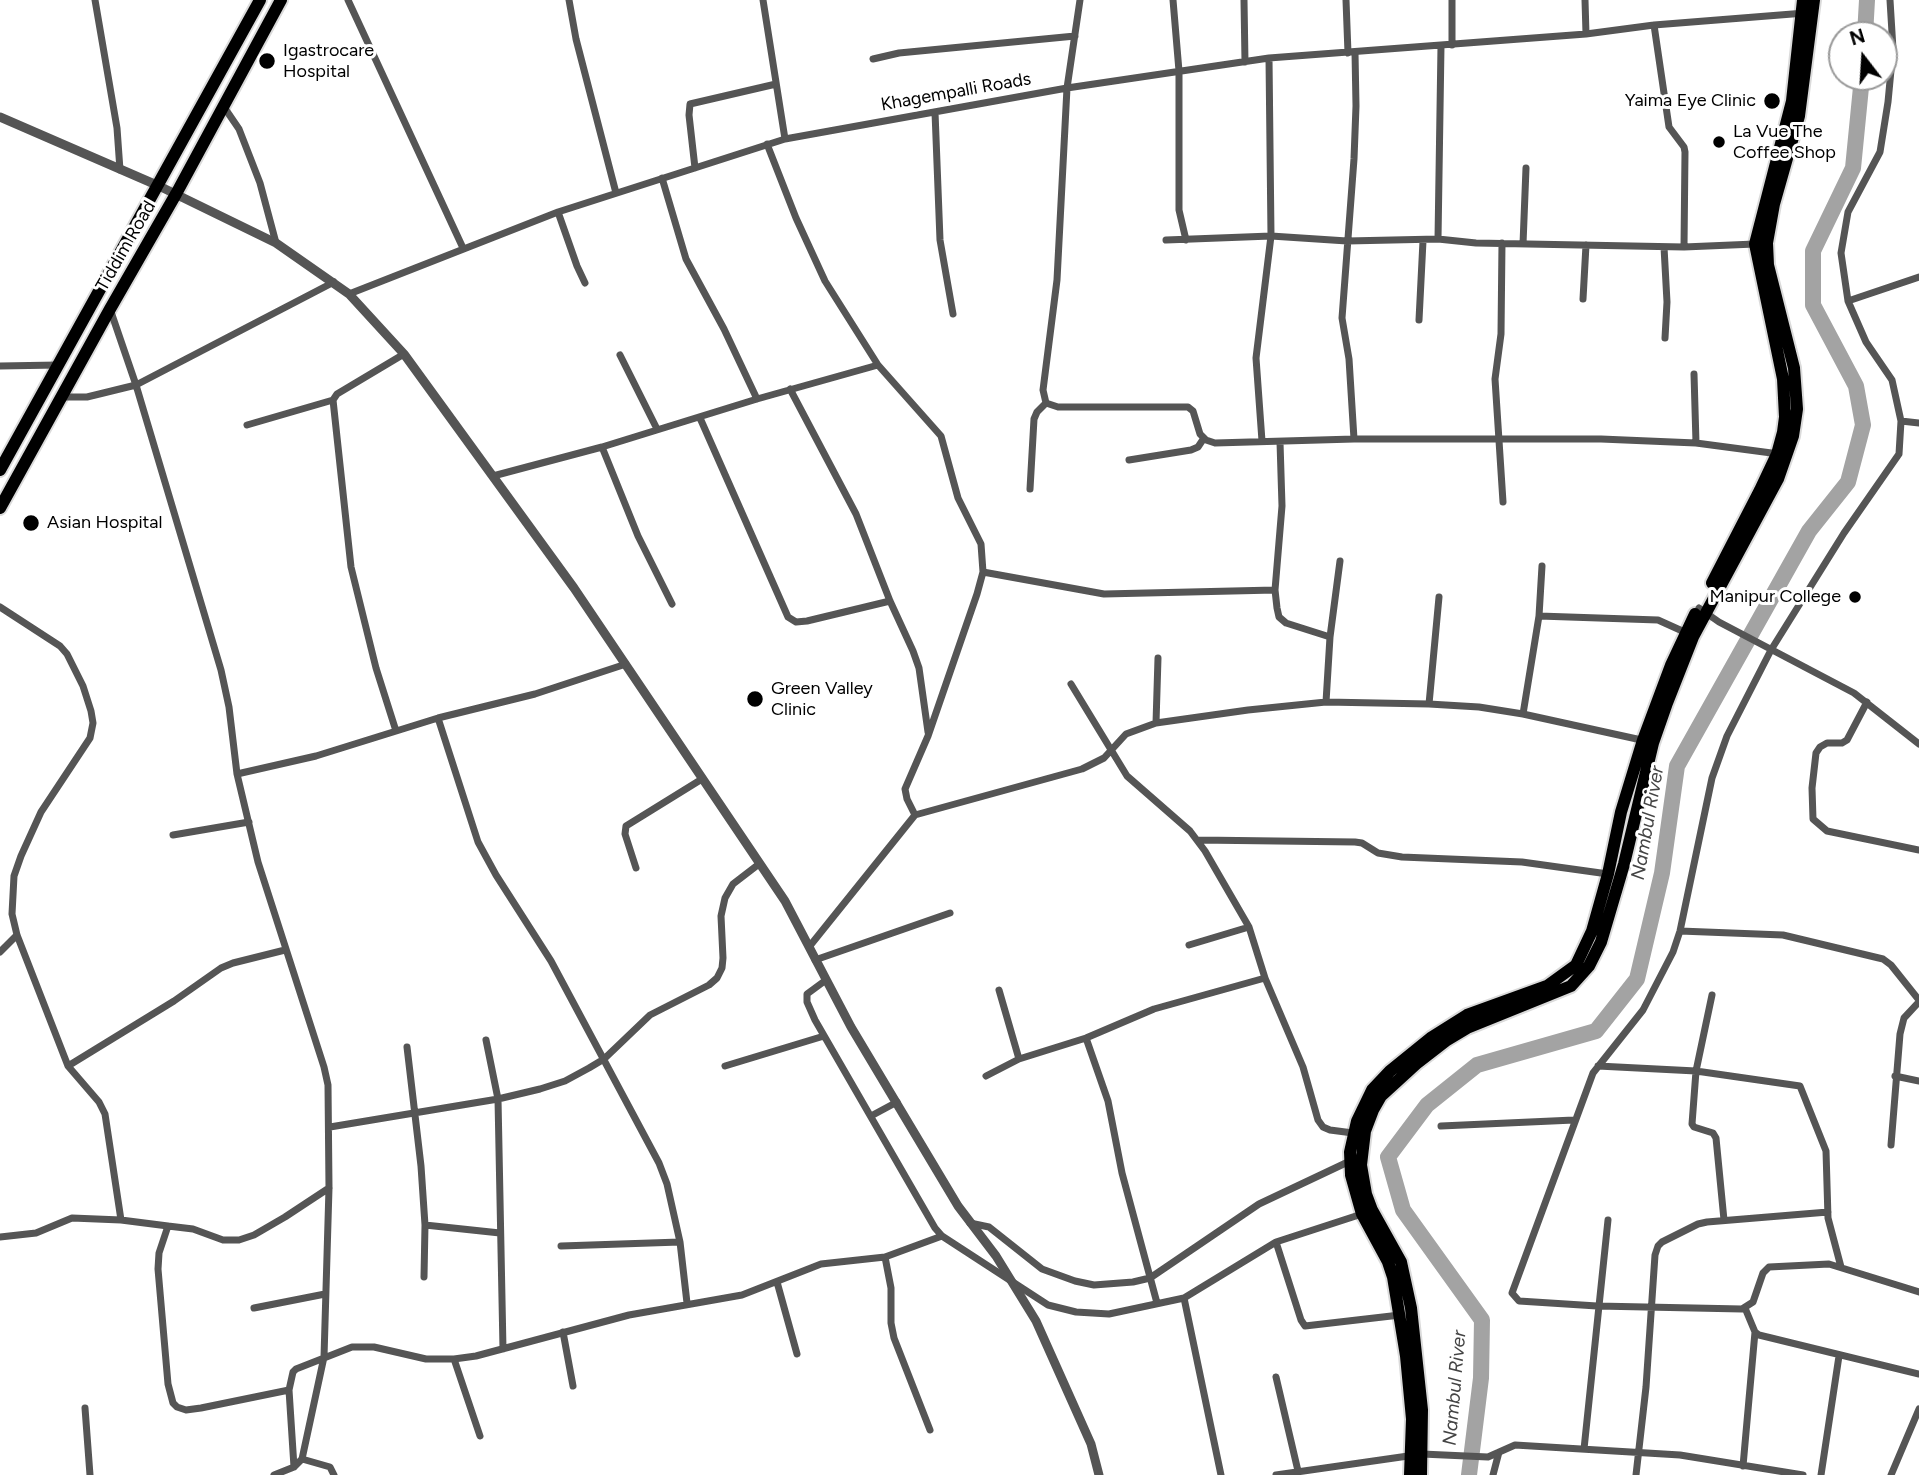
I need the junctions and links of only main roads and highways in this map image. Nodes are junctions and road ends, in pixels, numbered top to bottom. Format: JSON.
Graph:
{"nodes":[{"id":1,"x":260,"y":0,"type":"edge"},
{"id":2,"x":281,"y":0,"type":"edge"},
{"id":3,"x":1808,"y":6,"type":"edge"},
{"id":4,"x":0,"y":470,"type":"edge"},
{"id":5,"x":0,"y":508,"type":"edge"},
{"id":6,"x":1648,"y":741,"type":"junction"},
{"id":7,"x":1367,"y":1212,"type":"junction"},
{"id":8,"x":1417,"y":1455,"type":"junction"},
{"id":9,"x":1410,"y":1475,"type":"edge"},
{"id":10,"x":1421,"y":1475,"type":"edge"}],
"edges":[{"from":1,"to":4,"type":"highway","name":"Tiddim Road"},
{"from":2,"to":5,"type":"highway","name":"Tiddim Road"},
{"from":3,"to":6,"type":"highway"},
{"from":6,"to":7,"type":"highway"},
{"from":6,"to":7,"type":"highway"},
{"from":7,"to":8,"type":"highway"},
{"from":7,"to":8,"type":"highway"},
{"from":8,"to":9,"type":"highway"},
{"from":8,"to":10,"type":"highway"}]}
